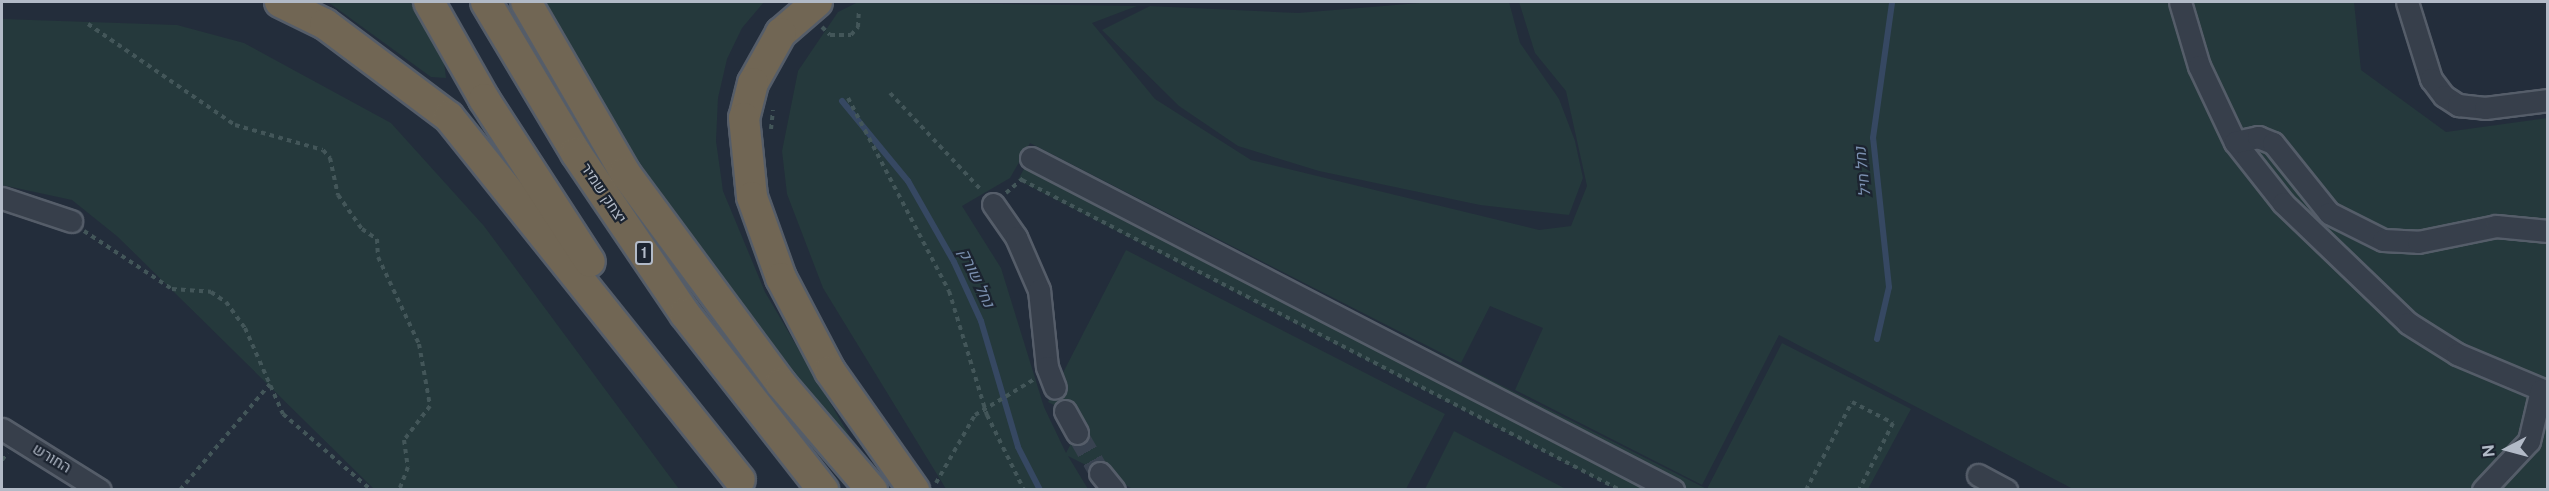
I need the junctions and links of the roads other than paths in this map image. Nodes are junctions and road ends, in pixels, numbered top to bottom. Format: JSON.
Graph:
{"nodes":[{"id":1,"x":280,"y":2,"type":"edge"},
{"id":2,"x":429,"y":2,"type":"edge"},
{"id":3,"x":486,"y":2,"type":"edge"},
{"id":4,"x":526,"y":2,"type":"edge"},
{"id":5,"x":2180,"y":2,"type":"edge"},
{"id":6,"x":2407,"y":2,"type":"edge"},
{"id":7,"x":816,"y":10,"type":"edge"},
{"id":8,"x":2547,"y":100,"type":"edge"},
{"id":9,"x":2235,"y":141,"type":"junction"},
{"id":10,"x":1032,"y":158,"type":"road end"},
{"id":11,"x":2,"y":198,"type":"edge"},
{"id":12,"x":993,"y":204,"type":"road end"},
{"id":13,"x":71,"y":221,"type":"road end"},
{"id":14,"x":2547,"y":231,"type":"edge"},
{"id":15,"x":1055,"y":388,"type":"dead end"},
{"id":16,"x":2544,"y":391,"type":"edge"},
{"id":17,"x":1065,"y":411,"type":"dead end"},
{"id":18,"x":2,"y":429,"type":"edge"},
{"id":19,"x":1077,"y":433,"type":"tunnel mouth"},
{"id":20,"x":1100,"y":473,"type":"tunnel mouth"},
{"id":21,"x":1978,"y":475,"type":"dead end"},
{"id":22,"x":926,"y":482,"type":"edge"},
{"id":23,"x":744,"y":485,"type":"edge"},
{"id":24,"x":100,"y":489,"type":"edge"},
{"id":25,"x":824,"y":489,"type":"edge"},
{"id":26,"x":872,"y":489,"type":"edge"},
{"id":27,"x":1114,"y":489,"type":"edge"},
{"id":28,"x":1673,"y":489,"type":"edge"},
{"id":29,"x":2007,"y":489,"type":"edge"},
{"id":30,"x":2483,"y":489,"type":"edge"}],
"edges":[{"from":1,"to":23,"type":"highway"},
{"from":2,"to":23,"type":"highway"},
{"from":3,"to":25,"type":"highway","name":"יצחק שמיר","number":"1"},
{"from":4,"to":26,"type":"highway"},
{"from":5,"to":9,"type":"street"},
{"from":6,"to":8,"type":"street"},
{"from":7,"to":22,"type":"highway"},
{"from":9,"to":14,"type":"street"},
{"from":9,"to":16,"type":"street"},
{"from":10,"to":28,"type":"street"},
{"from":11,"to":13,"type":"street"},
{"from":12,"to":15,"type":"street"},
{"from":16,"to":30,"type":"street"},
{"from":17,"to":19,"type":"street"},
{"from":18,"to":24,"type":"street","name":"החורש"},
{"from":20,"to":27,"type":"street"},
{"from":21,"to":29,"type":"street"}]}
